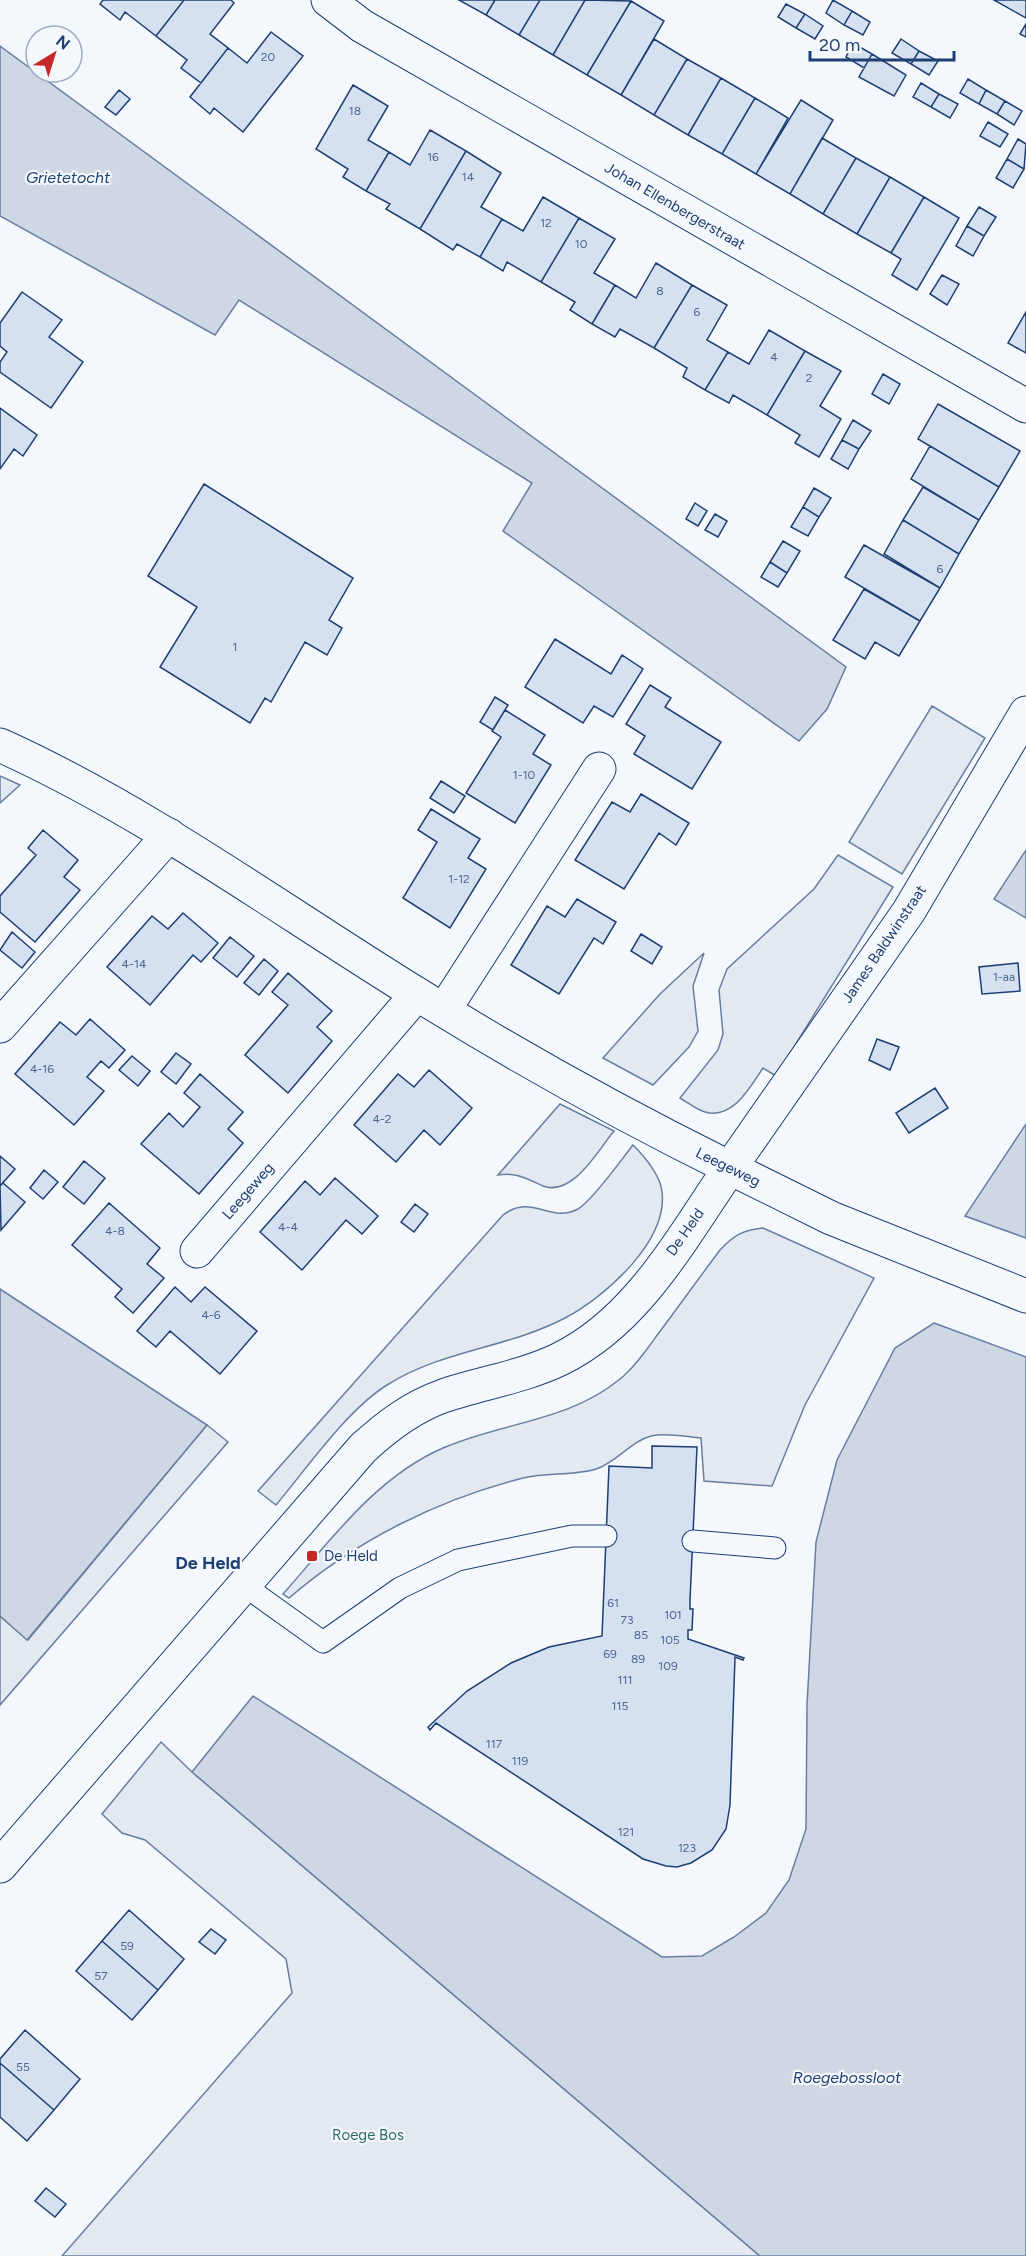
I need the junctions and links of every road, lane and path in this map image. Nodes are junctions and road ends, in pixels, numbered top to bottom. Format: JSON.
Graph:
{"nodes":[{"id":1,"x":328,"y":0,"type":"edge"},
{"id":2,"x":1026,"y":406,"type":"edge"},
{"id":3,"x":1026,"y":713,"type":"edge"},
{"id":4,"x":0,"y":746,"type":"edge"},
{"id":5,"x":599,"y":769,"type":"dead end"},
{"id":6,"x":169,"y":835,"type":"junction"},
{"id":7,"x":430,"y":1002,"type":"junction"},
{"id":8,"x":0,"y":1026,"type":"edge"},
{"id":9,"x":730,"y":1168,"type":"junction"},
{"id":10,"x":197,"y":1251,"type":"dead end"},
{"id":11,"x":1026,"y":1296,"type":"edge"},
{"id":12,"x":606,"y":1536,"type":"dead end"},
{"id":13,"x":693,"y":1541,"type":"dead end"},
{"id":14,"x":775,"y":1548,"type":"dead end"},
{"id":15,"x":242,"y":1584,"type":"junction"},
{"id":16,"x":0,"y":1866,"type":"edge"}],
"edges":[{"from":1,"to":2,"type":"street","name":"Johan Ellenbergerstraat"},
{"from":3,"to":9,"type":"street","name":"James Baldwinstraat"},
{"from":4,"to":6,"type":"street","name":"Leegeweg"},
{"from":5,"to":7,"type":"street","name":"Leegeweg"},
{"from":6,"to":7,"type":"street","name":"Leegeweg"},
{"from":6,"to":8,"type":"street"},
{"from":7,"to":9,"type":"street","name":"Leegeweg"},
{"from":7,"to":10,"type":"street","name":"Leegeweg"},
{"from":9,"to":11,"type":"street","name":"Leegeweg"},
{"from":9,"to":15,"type":"street","name":"De Held"},
{"from":12,"to":15,"type":"lane"},
{"from":13,"to":14,"type":"lane"},
{"from":15,"to":16,"type":"street","name":"De Held"}]}
